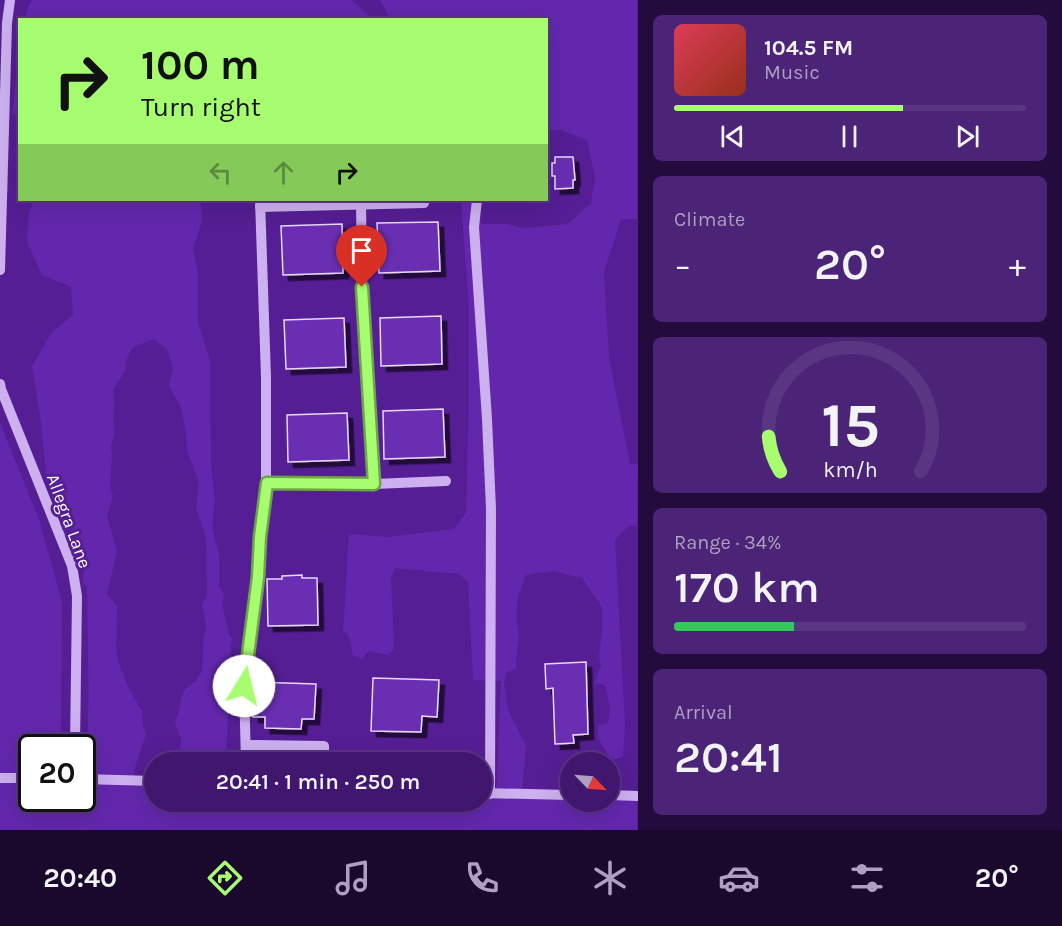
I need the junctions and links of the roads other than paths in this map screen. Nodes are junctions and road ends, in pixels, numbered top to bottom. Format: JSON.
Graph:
{"nodes":[{"id":1,"x":10,"y":0,"type":"edge"},
{"id":2,"x":477,"y":201,"type":"edge"},
{"id":3,"x":361,"y":202,"type":"edge"},
{"id":4,"x":260,"y":203,"type":"edge"},
{"id":5,"x":424,"y":203,"type":"dead end"},
{"id":6,"x":0,"y":270,"type":"edge"},
{"id":7,"x":0,"y":384,"type":"edge"},
{"id":8,"x":446,"y":481,"type":"dead end"},
{"id":9,"x":267,"y":483,"type":"junction"},
{"id":10,"x":374,"y":484,"type":"junction"},
{"id":11,"x":75,"y":734,"type":"edge"},
{"id":12,"x":246,"y":745,"type":"junction"},
{"id":13,"x":246,"y":752,"type":"edge"},
{"id":14,"x":324,"y":752,"type":"edge"},
{"id":15,"x":487,"y":752,"type":"edge"},
{"id":16,"x":0,"y":778,"type":"edge"},
{"id":17,"x":18,"y":778,"type":"edge"},
{"id":18,"x":96,"y":779,"type":"edge"},
{"id":19,"x":144,"y":781,"type":"edge"},
{"id":20,"x":492,"y":794,"type":"edge"},
{"id":21,"x":560,"y":795,"type":"edge"},
{"id":22,"x":620,"y":795,"type":"edge"},
{"id":23,"x":638,"y":796,"type":"edge"}],
"edges":[{"from":1,"to":6,"type":"street"},
{"from":2,"to":15,"type":"street"},
{"from":3,"to":4,"type":"street"},
{"from":3,"to":5,"type":"street"},
{"from":3,"to":10,"type":"street"},
{"from":4,"to":9,"type":"street"},
{"from":7,"to":11,"type":"street","name":"Allegra Lane"},
{"from":8,"to":10,"type":"street"},
{"from":9,"to":10,"type":"street"},
{"from":9,"to":12,"type":"street"},
{"from":12,"to":13,"type":"street"},
{"from":12,"to":14,"type":"street"},
{"from":16,"to":17,"type":"street"},
{"from":18,"to":19,"type":"street"},
{"from":20,"to":21,"type":"street"},
{"from":22,"to":23,"type":"street"}]}
